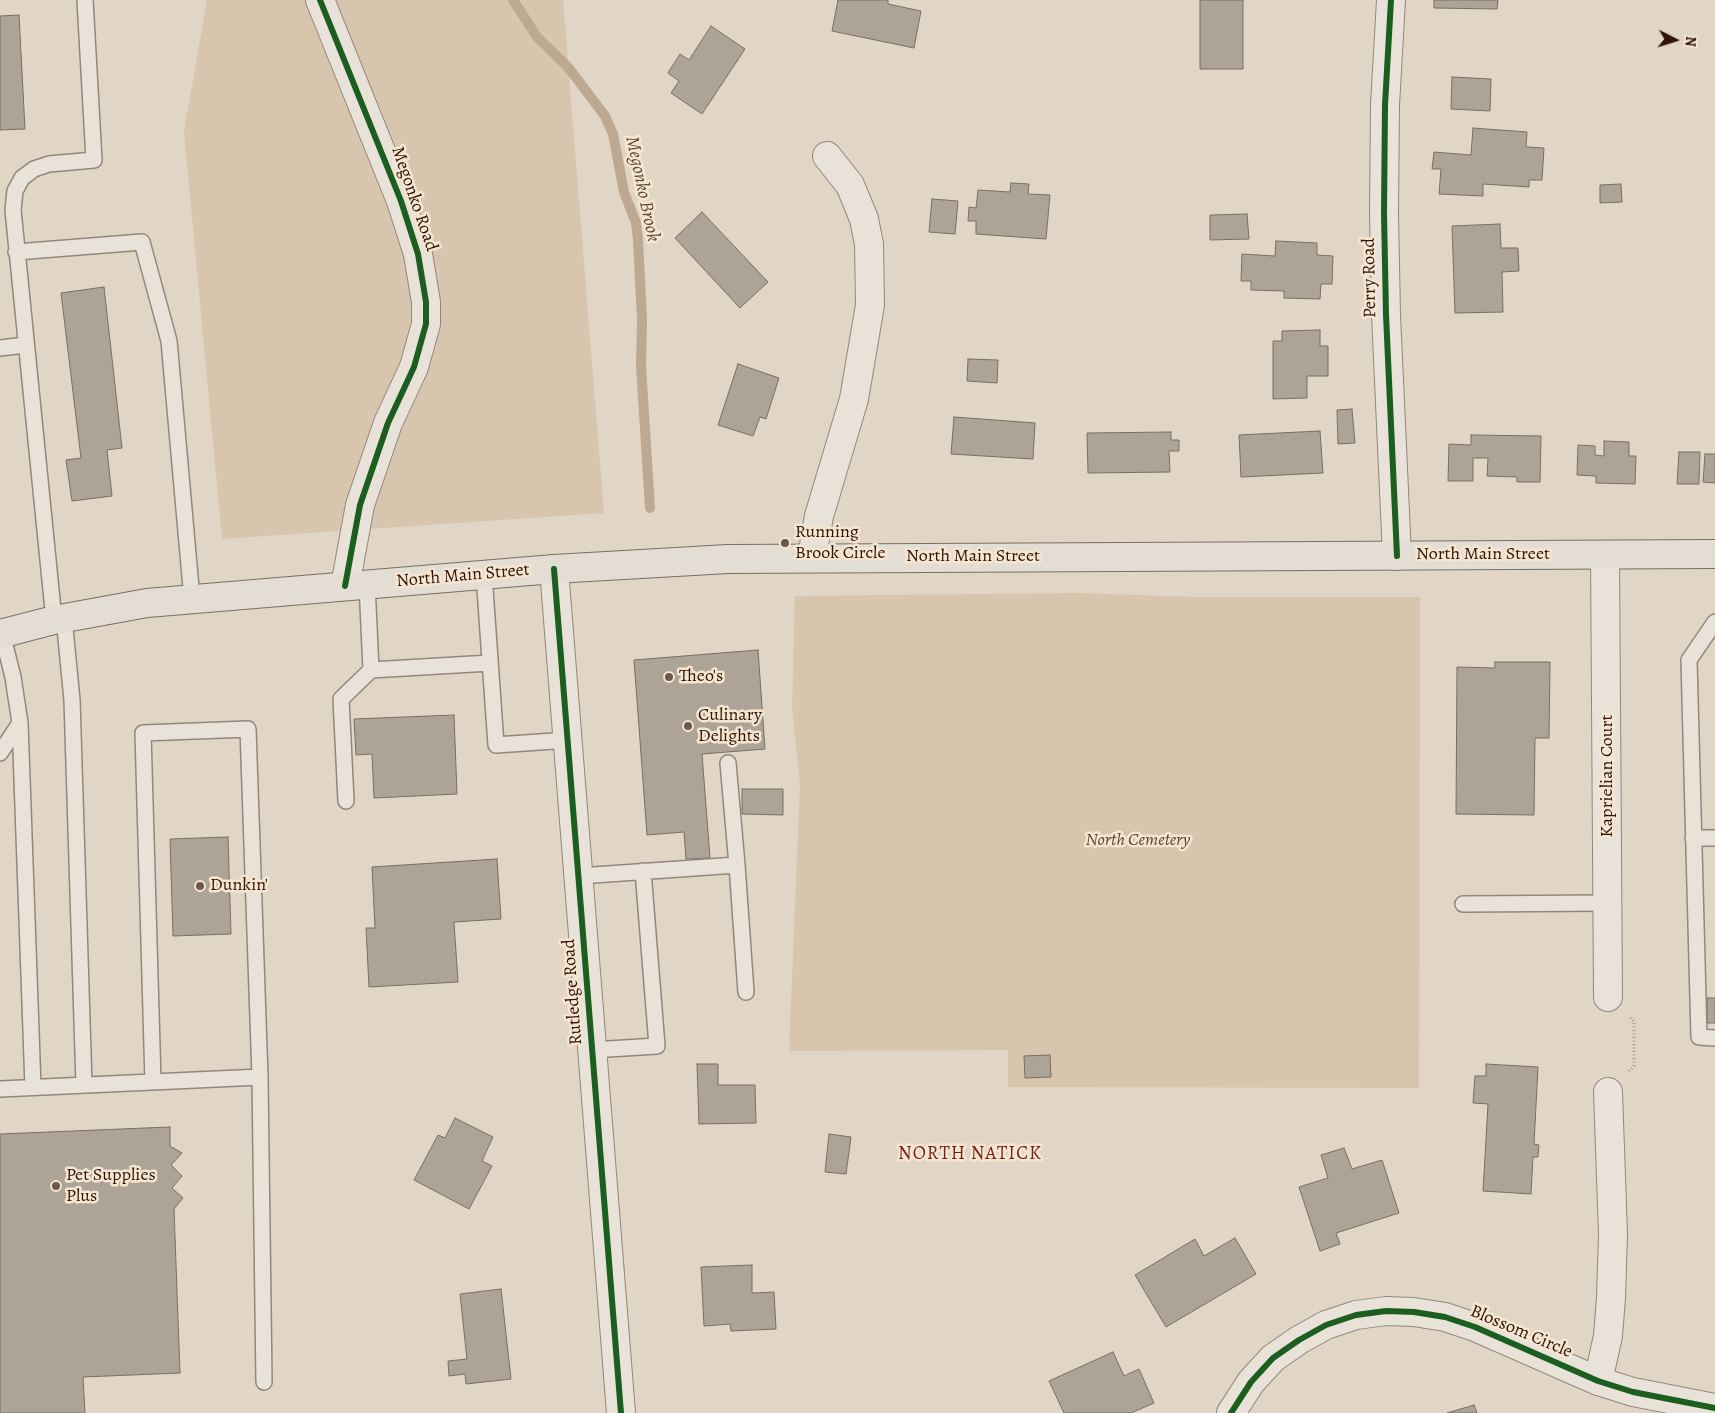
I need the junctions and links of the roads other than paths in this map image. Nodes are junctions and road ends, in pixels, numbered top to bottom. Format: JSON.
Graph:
{"nodes":[{"id":1,"x":84,"y":0,"type":"edge"},
{"id":2,"x":320,"y":0,"type":"edge"},
{"id":3,"x":1391,"y":0,"type":"edge"},
{"id":4,"x":827,"y":156,"type":"dead end"},
{"id":5,"x":16,"y":252,"type":"junction"},
{"id":6,"x":25,"y":345,"type":"junction"},
{"id":7,"x":0,"y":348,"type":"edge"},
{"id":8,"x":1715,"y":554,"type":"edge"},
{"id":9,"x":1605,"y":555,"type":"junction"},
{"id":10,"x":1397,"y":556,"type":"junction"},
{"id":11,"x":812,"y":557,"type":"junction"},
{"id":12,"x":554,"y":569,"type":"junction"},
{"id":13,"x":484,"y":575,"type":"junction"},
{"id":14,"x":356,"y":585,"type":"junction"},
{"id":15,"x":192,"y":599,"type":"junction"},
{"id":16,"x":59,"y":619,"type":"junction"},
{"id":17,"x":1715,"y":622,"type":"edge"},
{"id":18,"x":1,"y":628,"type":"edge"},
{"id":19,"x":490,"y":663,"type":"junction"},
{"id":20,"x":371,"y":670,"type":"junction"},
{"id":21,"x":20,"y":723,"type":"junction"},
{"id":22,"x":568,"y":740,"type":"junction"},
{"id":23,"x":0,"y":753,"type":"edge"},
{"id":24,"x":728,"y":763,"type":"dead end"},
{"id":25,"x":346,"y":801,"type":"dead end"},
{"id":26,"x":1693,"y":838,"type":"junction"},
{"id":27,"x":1715,"y":838,"type":"edge"},
{"id":28,"x":737,"y":865,"type":"junction"},
{"id":29,"x":644,"y":872,"type":"junction"},
{"id":30,"x":579,"y":876,"type":"junction"},
{"id":31,"x":1608,"y":902,"type":"junction"},
{"id":32,"x":1463,"y":904,"type":"dead end"},
{"id":33,"x":746,"y":992,"type":"dead end"},
{"id":34,"x":1608,"y":997,"type":"road end"},
{"id":35,"x":1715,"y":1038,"type":"edge"},
{"id":36,"x":592,"y":1050,"type":"junction"},
{"id":37,"x":260,"y":1077,"type":"junction"},
{"id":38,"x":153,"y":1082,"type":"junction"},
{"id":39,"x":84,"y":1085,"type":"junction"},
{"id":40,"x":33,"y":1087,"type":"junction"},
{"id":41,"x":0,"y":1089,"type":"edge"},
{"id":42,"x":1608,"y":1092,"type":"road end"},
{"id":43,"x":1598,"y":1381,"type":"junction"},
{"id":44,"x":264,"y":1382,"type":"dead end"},
{"id":45,"x":1715,"y":1408,"type":"edge"},
{"id":46,"x":622,"y":1413,"type":"edge"},
{"id":47,"x":1231,"y":1413,"type":"edge"}],
"edges":[{"from":1,"to":5,"type":"lane"},
{"from":2,"to":14,"type":"street","name":"Megonko Road"},
{"from":3,"to":10,"type":"street","name":"Perry Road"},
{"from":4,"to":11,"type":"street"},
{"from":5,"to":6,"type":"lane"},
{"from":5,"to":15,"type":"lane"},
{"from":6,"to":7,"type":"lane"},
{"from":6,"to":16,"type":"lane"},
{"from":8,"to":9,"type":"main road","name":"North Main Street"},
{"from":9,"to":10,"type":"main road","name":"North Main Street"},
{"from":9,"to":31,"type":"street","name":"Kaprielian Court"},
{"from":10,"to":11,"type":"main road","name":"North Main Street"},
{"from":11,"to":12,"type":"main road","name":"North Main Street"},
{"from":12,"to":13,"type":"main road","name":"North Main Street"},
{"from":12,"to":22,"type":"street","name":"Rutledge Road"},
{"from":13,"to":14,"type":"main road","name":"North Main Street"},
{"from":13,"to":19,"type":"lane"},
{"from":14,"to":15,"type":"main road","name":"North Main Street"},
{"from":14,"to":20,"type":"lane"},
{"from":15,"to":16,"type":"main road","name":"North Main Street"},
{"from":16,"to":18,"type":"main road","name":"North Main Street"},
{"from":16,"to":39,"type":"lane"},
{"from":17,"to":26,"type":"lane"},
{"from":18,"to":21,"type":"lane"},
{"from":19,"to":20,"type":"lane"},
{"from":19,"to":22,"type":"lane"},
{"from":20,"to":25,"type":"lane"},
{"from":21,"to":23,"type":"lane"},
{"from":21,"to":40,"type":"lane"},
{"from":22,"to":30,"type":"street","name":"Rutledge Road"},
{"from":24,"to":28,"type":"lane"},
{"from":26,"to":27,"type":"lane"},
{"from":26,"to":35,"type":"lane"},
{"from":28,"to":29,"type":"lane"},
{"from":28,"to":33,"type":"lane"},
{"from":29,"to":30,"type":"lane"},
{"from":29,"to":36,"type":"lane"},
{"from":30,"to":36,"type":"street","name":"Rutledge Road"},
{"from":31,"to":32,"type":"lane"},
{"from":31,"to":34,"type":"street","name":"Kaprielian Court"},
{"from":36,"to":46,"type":"street","name":"Rutledge Road"},
{"from":37,"to":38,"type":"lane"},
{"from":37,"to":38,"type":"lane"},
{"from":37,"to":44,"type":"lane"},
{"from":38,"to":39,"type":"lane"},
{"from":39,"to":40,"type":"lane"},
{"from":40,"to":41,"type":"lane"},
{"from":42,"to":43,"type":"street"},
{"from":43,"to":45,"type":"street","name":"Blossom Circle"},
{"from":43,"to":47,"type":"street","name":"Blossom Circle"}]}
